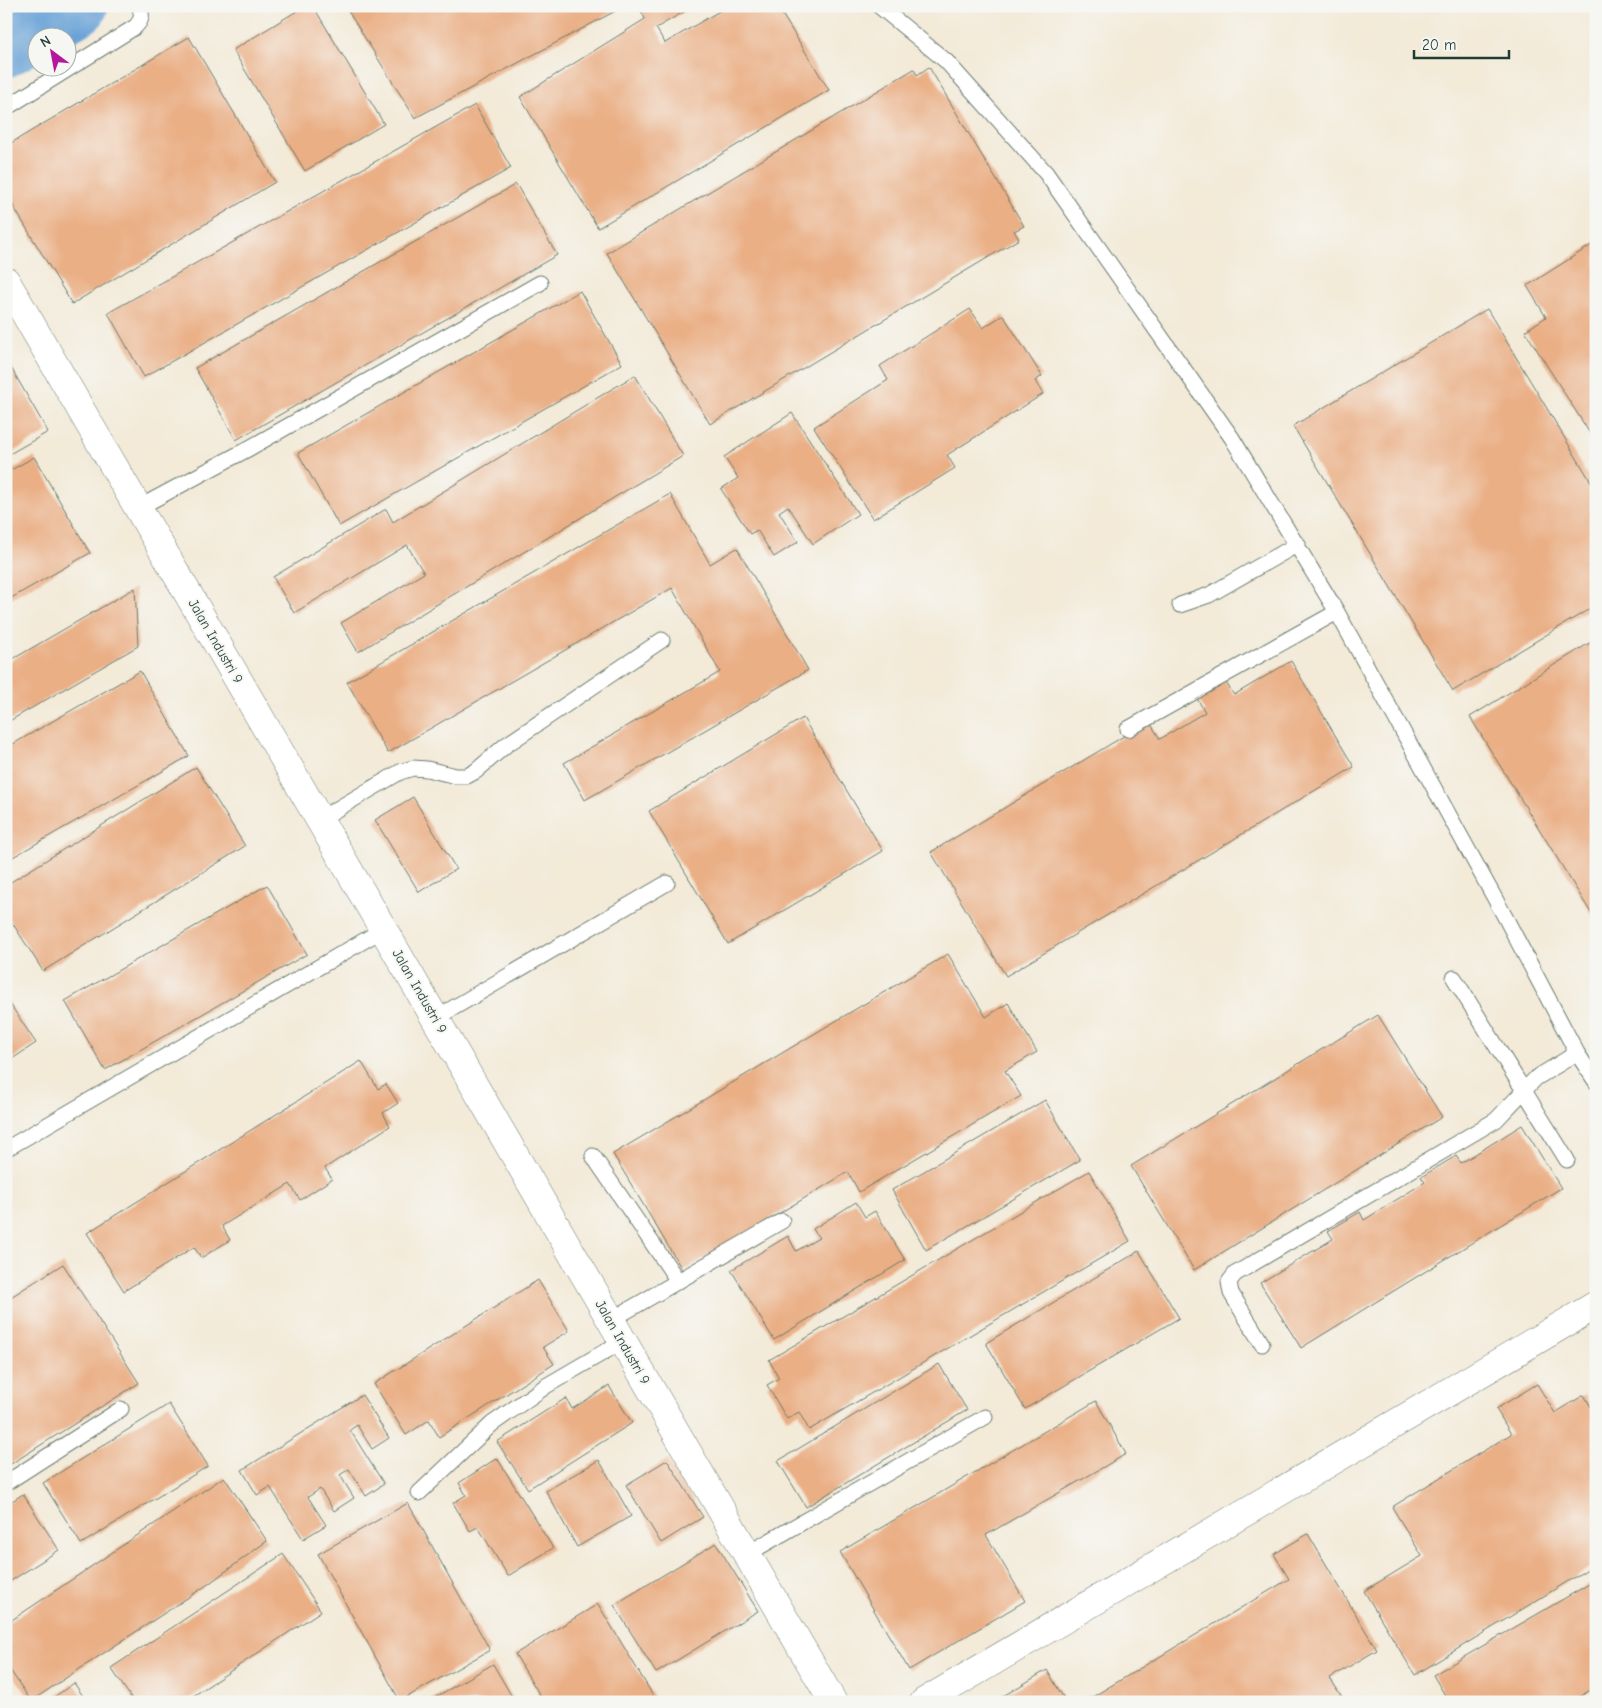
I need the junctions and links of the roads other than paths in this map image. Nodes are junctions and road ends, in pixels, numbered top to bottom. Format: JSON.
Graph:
{"nodes":[{"id":1,"x":139,"y":6,"type":"edge"},
{"id":2,"x":879,"y":6,"type":"edge"},
{"id":3,"x":6,"y":108,"type":"edge"},
{"id":4,"x":6,"y":281,"type":"edge"},
{"id":5,"x":540,"y":283,"type":"dead end"},
{"id":6,"x":138,"y":508,"type":"junction"},
{"id":7,"x":1298,"y":544,"type":"junction"},
{"id":8,"x":1180,"y":605,"type":"dead end"},
{"id":9,"x":1337,"y":612,"type":"junction"},
{"id":10,"x":662,"y":640,"type":"dead end"},
{"id":11,"x":1128,"y":729,"type":"dead end"},
{"id":12,"x":320,"y":819,"type":"junction"},
{"id":13,"x":667,"y":883,"type":"dead end"},
{"id":14,"x":384,"y":929,"type":"junction"},
{"id":15,"x":1454,"y":978,"type":"dead end"},
{"id":16,"x":436,"y":1018,"type":"junction"},
{"id":17,"x":1577,"y":1053,"type":"junction"},
{"id":18,"x":1596,"y":1082,"type":"edge"},
{"id":19,"x":1524,"y":1090,"type":"junction"},
{"id":20,"x":6,"y":1149,"type":"edge"},
{"id":21,"x":594,"y":1156,"type":"dead end"},
{"id":22,"x":1567,"y":1160,"type":"dead end"},
{"id":23,"x":782,"y":1221,"type":"dead end"},
{"id":24,"x":678,"y":1281,"type":"junction"},
{"id":25,"x":1596,"y":1305,"type":"edge"},
{"id":26,"x":617,"y":1331,"type":"junction"},
{"id":27,"x":1262,"y":1344,"type":"dead end"},
{"id":28,"x":121,"y":1409,"type":"dead end"},
{"id":29,"x":984,"y":1417,"type":"dead end"},
{"id":30,"x":6,"y":1483,"type":"edge"},
{"id":31,"x":419,"y":1493,"type":"dead end"},
{"id":32,"x":747,"y":1554,"type":"junction"},
{"id":33,"x":833,"y":1702,"type":"edge"},
{"id":34,"x":924,"y":1702,"type":"edge"}],
"edges":[{"from":1,"to":3,"type":"lane"},
{"from":2,"to":7,"type":"lane"},
{"from":4,"to":6,"type":"street","name":"Jalan Industri 9"},
{"from":5,"to":6,"type":"lane"},
{"from":6,"to":12,"type":"street","name":"Jalan Industri 9"},
{"from":7,"to":8,"type":"lane"},
{"from":7,"to":9,"type":"lane"},
{"from":9,"to":11,"type":"lane"},
{"from":9,"to":17,"type":"lane"},
{"from":10,"to":12,"type":"lane"},
{"from":12,"to":14,"type":"street","name":"Jalan Industri 9"},
{"from":13,"to":16,"type":"lane"},
{"from":14,"to":16,"type":"street","name":"Jalan Industri 9"},
{"from":14,"to":20,"type":"lane"},
{"from":15,"to":19,"type":"lane"},
{"from":16,"to":26,"type":"street","name":"Jalan Industri 9"},
{"from":17,"to":18,"type":"lane"},
{"from":17,"to":19,"type":"lane"},
{"from":19,"to":22,"type":"lane"},
{"from":19,"to":27,"type":"lane"},
{"from":21,"to":24,"type":"lane"},
{"from":23,"to":24,"type":"lane"},
{"from":24,"to":26,"type":"lane"},
{"from":25,"to":34,"type":"street"},
{"from":26,"to":31,"type":"lane"},
{"from":26,"to":32,"type":"street","name":"Jalan Industri 9"},
{"from":28,"to":30,"type":"lane"},
{"from":29,"to":32,"type":"lane"},
{"from":32,"to":33,"type":"street","name":"Jalan Industri 9"}]}
